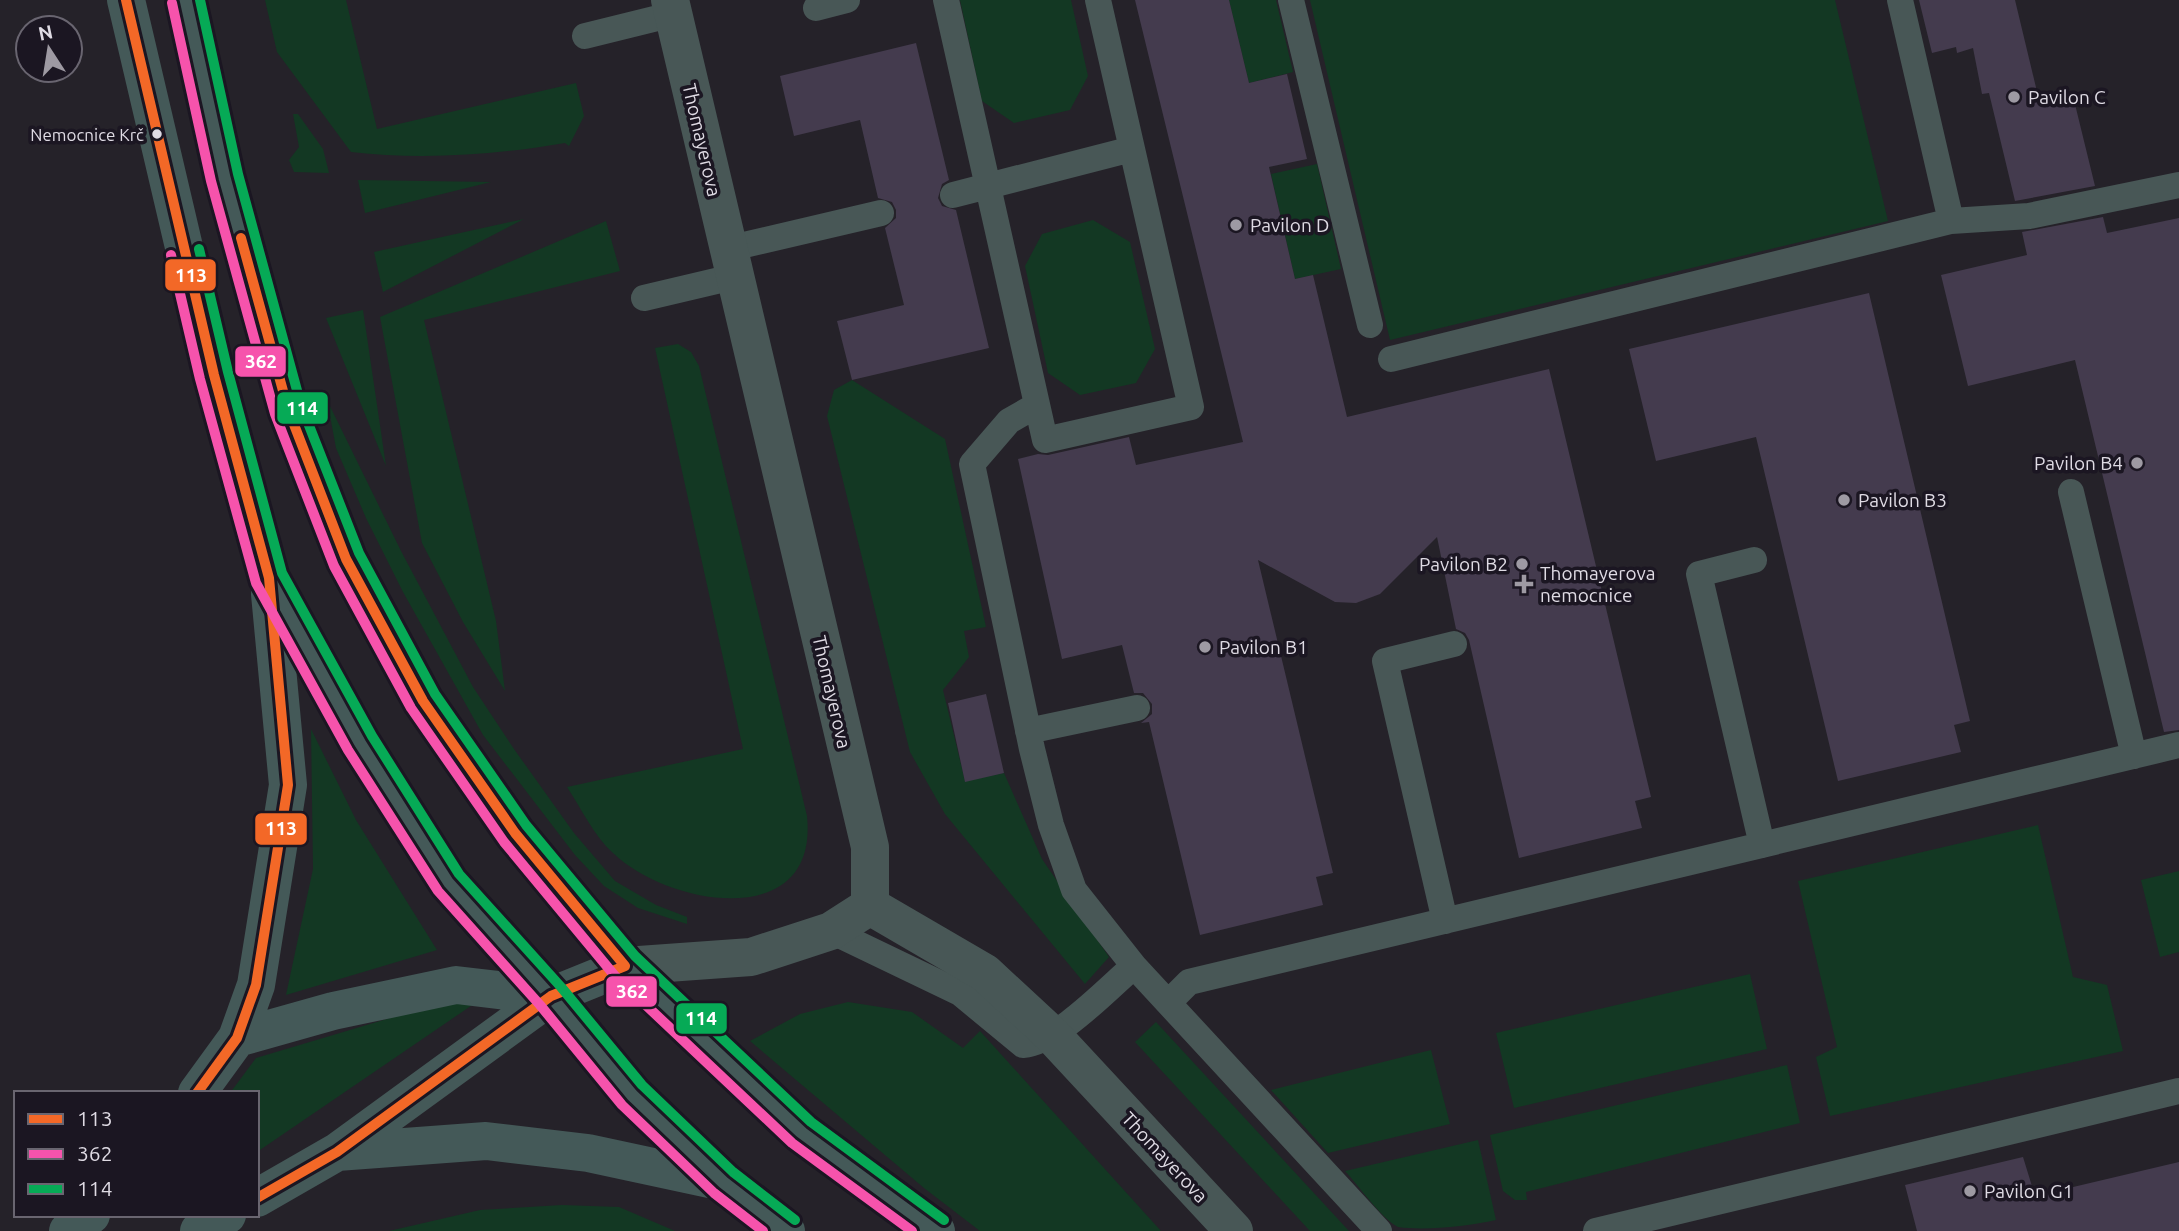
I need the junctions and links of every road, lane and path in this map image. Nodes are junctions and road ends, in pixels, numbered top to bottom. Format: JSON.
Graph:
{"nodes":[{"id":1,"x":126,"y":0,"type":"edge"},
{"id":2,"x":186,"y":0,"type":"edge"},
{"id":3,"x":847,"y":0,"type":"edge"},
{"id":4,"x":946,"y":0,"type":"edge"},
{"id":5,"x":1098,"y":0,"type":"edge"},
{"id":6,"x":1291,"y":0,"type":"edge"},
{"id":7,"x":1900,"y":0,"type":"edge"},
{"id":8,"x":672,"y":7,"type":"edge"},
{"id":9,"x":816,"y":8,"type":"dead end"},
{"id":10,"x":585,"y":36,"type":"dead end"},
{"id":11,"x":1132,"y":149,"type":"junction"},
{"id":12,"x":2179,"y":185,"type":"edge"},
{"id":13,"x":988,"y":186,"type":"junction"},
{"id":14,"x":953,"y":195,"type":"dead end"},
{"id":15,"x":881,"y":213,"type":"dead end"},
{"id":16,"x":1951,"y":221,"type":"junction"},
{"id":17,"x":730,"y":263,"type":"junction"},
{"id":18,"x":644,"y":298,"type":"dead end"},
{"id":19,"x":1370,"y":325,"type":"dead end"},
{"id":20,"x":1391,"y":359,"type":"dead end"},
{"id":21,"x":1038,"y":405,"type":"junction"},
{"id":22,"x":2071,"y":492,"type":"dead end"},
{"id":23,"x":1754,"y":560,"type":"dead end"},
{"id":24,"x":269,"y":578,"type":"junction"},
{"id":25,"x":1454,"y":644,"type":"dead end"},
{"id":26,"x":1137,"y":708,"type":"dead end"},
{"id":27,"x":1028,"y":731,"type":"junction"},
{"id":28,"x":2179,"y":745,"type":"edge"},
{"id":29,"x":2134,"y":756,"type":"junction"},
{"id":30,"x":1762,"y":845,"type":"junction"},
{"id":31,"x":870,"y":906,"type":"junction"},
{"id":32,"x":1445,"y":921,"type":"junction"},
{"id":33,"x":831,"y":931,"type":"junction"},
{"id":34,"x":625,"y":966,"type":"junction"},
{"id":35,"x":1134,"y":966,"type":"junction"},
{"id":36,"x":551,"y":996,"type":"junction"},
{"id":37,"x":1169,"y":1002,"type":"junction"},
{"id":38,"x":1052,"y":1035,"type":"junction"},
{"id":39,"x":237,"y":1038,"type":"junction"},
{"id":40,"x":198,"y":1091,"type":"edge"},
{"id":41,"x":2179,"y":1091,"type":"edge"},
{"id":42,"x":337,"y":1152,"type":"junction"},
{"id":43,"x":724,"y":1183,"type":"junction"},
{"id":44,"x":259,"y":1197,"type":"edge"},
{"id":45,"x":88,"y":1217,"type":"edge"},
{"id":46,"x":224,"y":1217,"type":"edge"},
{"id":47,"x":68,"y":1231,"type":"edge"},
{"id":48,"x":199,"y":1231,"type":"edge"},
{"id":49,"x":786,"y":1231,"type":"edge"},
{"id":50,"x":936,"y":1231,"type":"edge"},
{"id":51,"x":1234,"y":1231,"type":"edge"},
{"id":52,"x":1379,"y":1231,"type":"edge"},
{"id":53,"x":1596,"y":1231,"type":"edge"}],
"edges":[{"from":1,"to":24,"type":"main road"},
{"from":2,"to":34,"type":"main road"},
{"from":3,"to":9,"type":"lane"},
{"from":4,"to":13,"type":"lane"},
{"from":5,"to":11,"type":"lane"},
{"from":6,"to":19,"type":"lane"},
{"from":7,"to":16,"type":"lane"},
{"from":8,"to":10,"type":"lane"},
{"from":8,"to":17,"type":"street","name":"Thomayerova"},
{"from":11,"to":13,"type":"lane"},
{"from":11,"to":21,"type":"lane"},
{"from":12,"to":16,"type":"lane"},
{"from":13,"to":14,"type":"lane"},
{"from":13,"to":21,"type":"lane"},
{"from":15,"to":17,"type":"lane"},
{"from":16,"to":20,"type":"lane"},
{"from":17,"to":18,"type":"lane"},
{"from":17,"to":31,"type":"street","name":"Thomayerova"},
{"from":21,"to":27,"type":"lane"},
{"from":22,"to":29,"type":"lane"},
{"from":23,"to":30,"type":"lane"},
{"from":24,"to":36,"type":"main road"},
{"from":24,"to":39,"type":"main road"},
{"from":25,"to":32,"type":"lane"},
{"from":26,"to":27,"type":"lane"},
{"from":27,"to":35,"type":"lane"},
{"from":28,"to":29,"type":"lane"},
{"from":29,"to":30,"type":"lane"},
{"from":30,"to":32,"type":"lane"},
{"from":31,"to":33,"type":"street"},
{"from":31,"to":38,"type":"street","name":"Thomayerova"},
{"from":32,"to":37,"type":"lane"},
{"from":33,"to":34,"type":"street"},
{"from":33,"to":38,"type":"lane"},
{"from":34,"to":36,"type":"main road"},
{"from":34,"to":50,"type":"main road"},
{"from":35,"to":37,"type":"lane"},
{"from":35,"to":38,"type":"lane"},
{"from":36,"to":39,"type":"main road"},
{"from":36,"to":42,"type":"main road"},
{"from":36,"to":43,"type":"main road"},
{"from":37,"to":52,"type":"lane"},
{"from":38,"to":51,"type":"street","name":"Thomayerova"},
{"from":39,"to":40,"type":"main road"},
{"from":41,"to":53,"type":"lane"},
{"from":42,"to":43,"type":"main road"},
{"from":42,"to":44,"type":"main road"},
{"from":43,"to":49,"type":"main road"},
{"from":45,"to":47,"type":"main road"},
{"from":46,"to":48,"type":"main road"}]}
